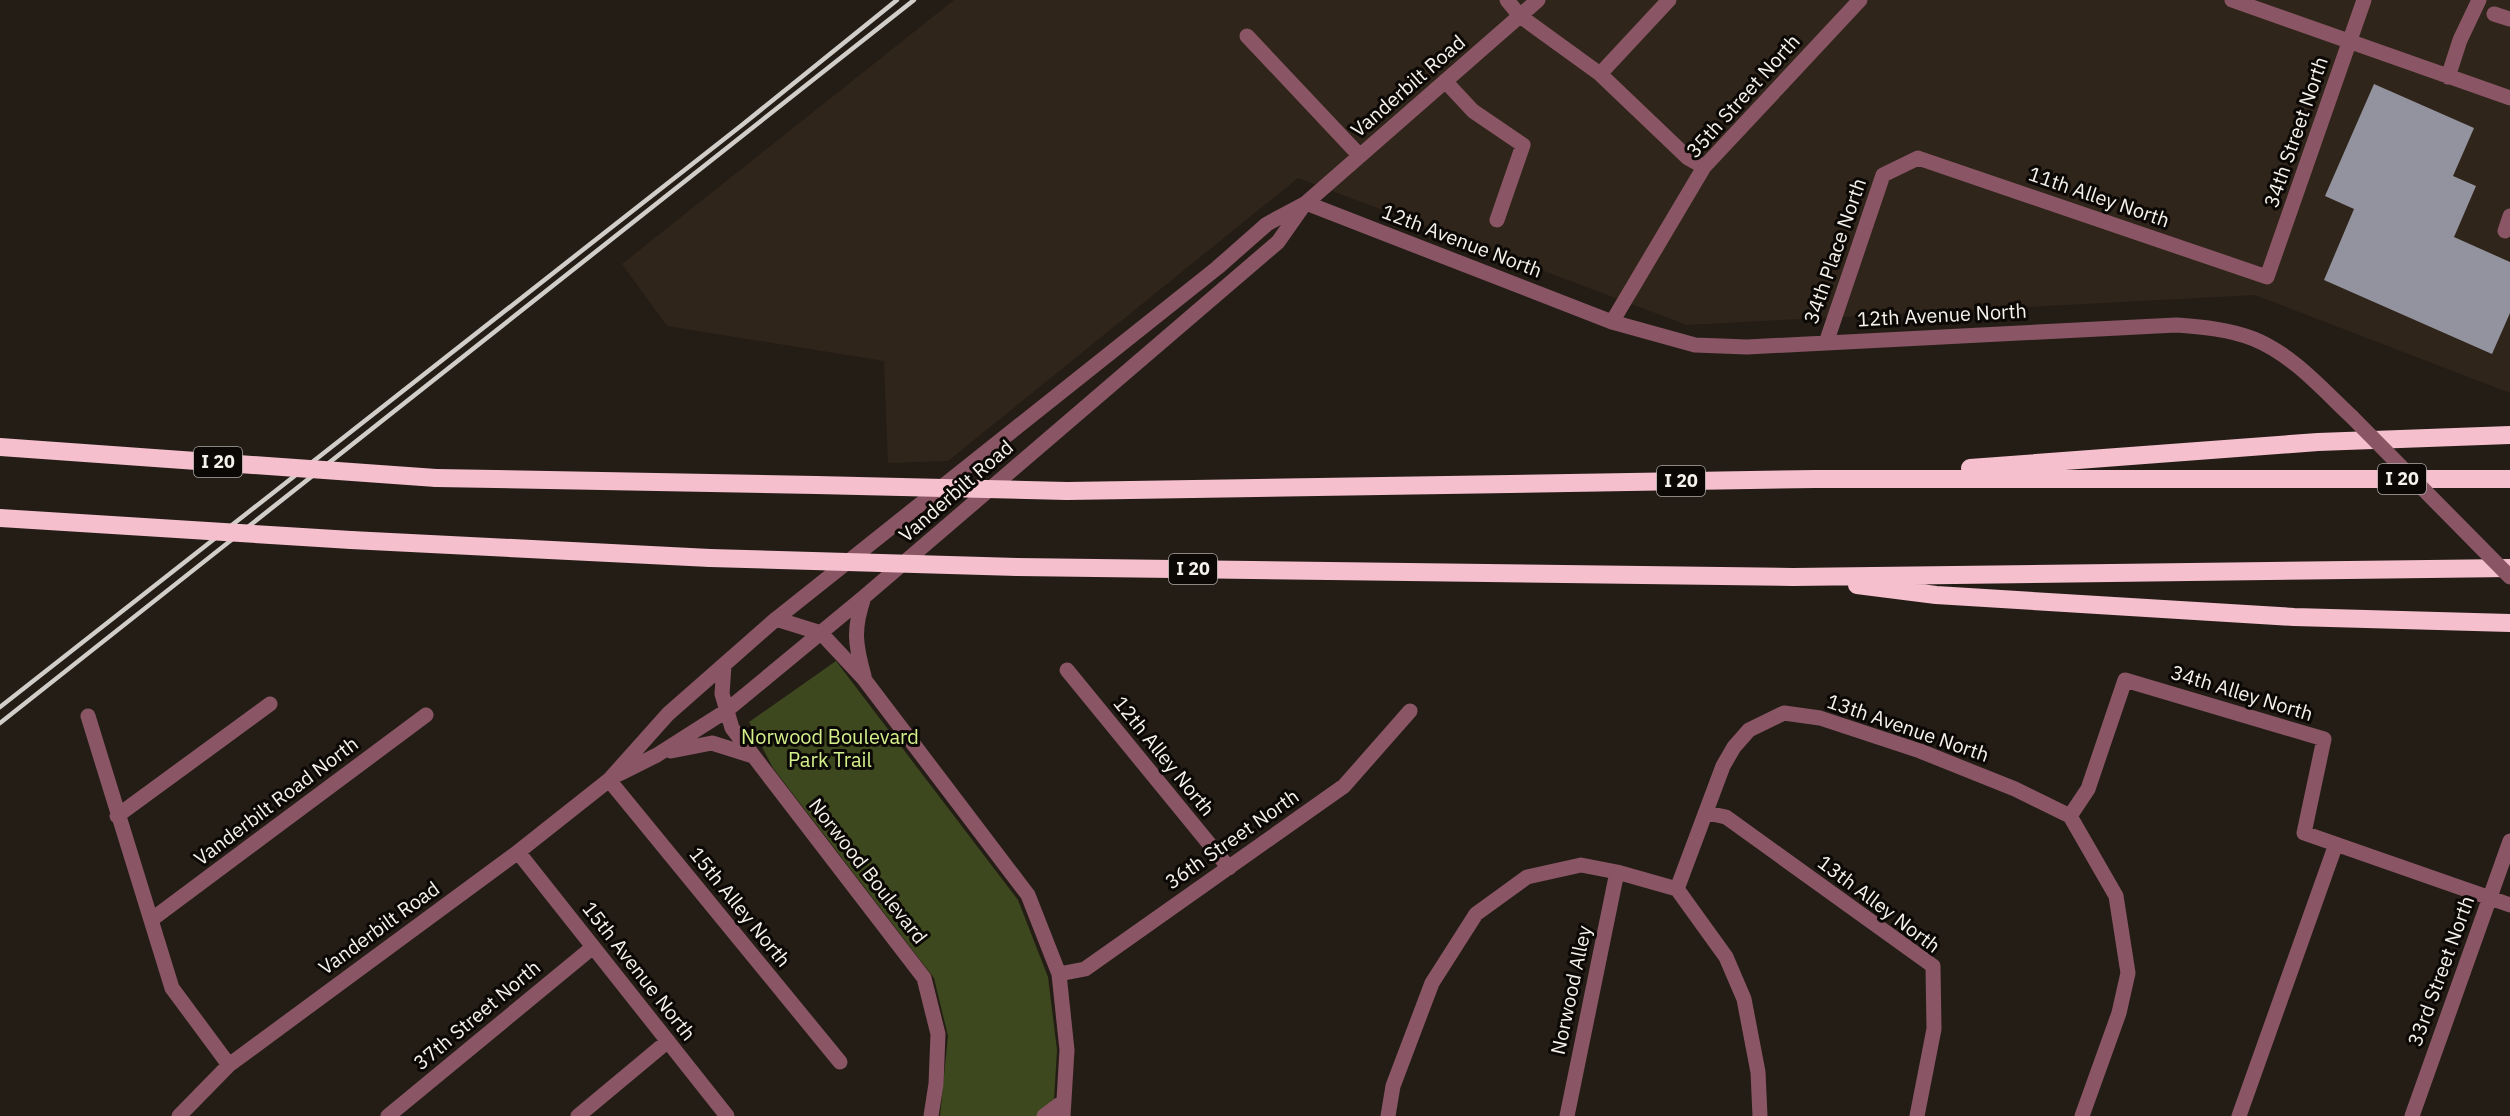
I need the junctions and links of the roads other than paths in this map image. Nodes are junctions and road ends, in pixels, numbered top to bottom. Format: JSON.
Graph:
{"nodes":[{"id":1,"x":1507,"y":0,"type":"edge"},
{"id":2,"x":1538,"y":0,"type":"edge"},
{"id":3,"x":1669,"y":0,"type":"edge"},
{"id":4,"x":1860,"y":0,"type":"edge"},
{"id":5,"x":2232,"y":0,"type":"edge"},
{"id":6,"x":2364,"y":0,"type":"edge"},
{"id":7,"x":2479,"y":0,"type":"edge"},
{"id":8,"x":2494,"y":14,"type":"dead end"},
{"id":9,"x":1520,"y":16,"type":"junction"},
{"id":10,"x":2510,"y":20,"type":"edge"},
{"id":11,"x":1247,"y":36,"type":"dead end"},
{"id":12,"x":2350,"y":43,"type":"junction"},
{"id":13,"x":1600,"y":74,"type":"junction"},
{"id":14,"x":2448,"y":77,"type":"junction"},
{"id":15,"x":1445,"y":81,"type":"junction"},
{"id":16,"x":2510,"y":98,"type":"edge"},
{"id":17,"x":1360,"y":156,"type":"junction"},
{"id":18,"x":1918,"y":158,"type":"joint"},
{"id":19,"x":1704,"y":167,"type":"junction"},
{"id":20,"x":1306,"y":203,"type":"junction"},
{"id":21,"x":1497,"y":220,"type":"dead end"},
{"id":22,"x":2267,"y":277,"type":"joint"},
{"id":23,"x":1612,"y":322,"type":"junction"},
{"id":24,"x":1826,"y":343,"type":"junction"},
{"id":25,"x":2510,"y":435,"type":"edge"},
{"id":26,"x":0,"y":447,"type":"edge"},
{"id":27,"x":2510,"y":478,"type":"edge"},
{"id":28,"x":1815,"y":479,"type":"junction"},
{"id":29,"x":0,"y":518,"type":"edge"},
{"id":30,"x":2510,"y":568,"type":"edge"},
{"id":31,"x":1793,"y":577,"type":"junction"},
{"id":32,"x":2510,"y":577,"type":"edge"},
{"id":33,"x":864,"y":597,"type":"junction"},
{"id":34,"x":2510,"y":617,"type":"edge"},
{"id":35,"x":2332,"y":618,"type":"junction"},
{"id":36,"x":776,"y":619,"type":"junction"},
{"id":37,"x":2510,"y":623,"type":"edge"},
{"id":38,"x":821,"y":633,"type":"junction"},
{"id":39,"x":724,"y":666,"type":"junction"},
{"id":40,"x":1067,"y":670,"type":"dead end"},
{"id":41,"x":864,"y":679,"type":"junction"},
{"id":42,"x":270,"y":704,"type":"dead end"},
{"id":43,"x":726,"y":711,"type":"junction"},
{"id":44,"x":1410,"y":711,"type":"dead end"},
{"id":45,"x":426,"y":715,"type":"dead end"},
{"id":46,"x":88,"y":716,"type":"dead end"},
{"id":47,"x":657,"y":755,"type":"junction"},
{"id":48,"x":750,"y":755,"type":"junction"},
{"id":49,"x":609,"y":780,"type":"junction"},
{"id":50,"x":1707,"y":813,"type":"junction"},
{"id":51,"x":117,"y":816,"type":"junction"},
{"id":52,"x":2070,"y":816,"type":"junction"},
{"id":53,"x":2510,"y":841,"type":"edge"},
{"id":54,"x":2336,"y":844,"type":"junction"},
{"id":55,"x":518,"y":852,"type":"junction"},
{"id":56,"x":1229,"y":868,"type":"junction"},
{"id":57,"x":1617,"y":872,"type":"junction"},
{"id":58,"x":1677,"y":889,"type":"junction"},
{"id":59,"x":2490,"y":898,"type":"junction"},
{"id":60,"x":2510,"y":905,"type":"edge"},
{"id":61,"x":151,"y":920,"type":"junction"},
{"id":62,"x":593,"y":947,"type":"junction"},
{"id":63,"x":1059,"y":974,"type":"junction"},
{"id":64,"x":668,"y":1041,"type":"junction"},
{"id":65,"x":840,"y":1062,"type":"dead end"},
{"id":66,"x":229,"y":1065,"type":"junction"},
{"id":67,"x":1064,"y":1109,"type":"edge"},
{"id":68,"x":179,"y":1116,"type":"edge"},
{"id":69,"x":388,"y":1116,"type":"edge"},
{"id":70,"x":578,"y":1116,"type":"edge"},
{"id":71,"x":726,"y":1116,"type":"edge"},
{"id":72,"x":931,"y":1116,"type":"edge"},
{"id":73,"x":1044,"y":1116,"type":"edge"},
{"id":74,"x":1388,"y":1116,"type":"edge"},
{"id":75,"x":1567,"y":1116,"type":"edge"},
{"id":76,"x":1760,"y":1116,"type":"edge"},
{"id":77,"x":1917,"y":1116,"type":"edge"},
{"id":78,"x":2082,"y":1116,"type":"edge"},
{"id":79,"x":2239,"y":1116,"type":"edge"},
{"id":80,"x":2412,"y":1116,"type":"edge"}],
"edges":[{"from":1,"to":9,"type":"street"},
{"from":2,"to":9,"type":"street","name":"Vanderbilt Road"},
{"from":3,"to":13,"type":"street"},
{"from":4,"to":19,"type":"street","name":"35th Street North"},
{"from":5,"to":12,"type":"street"},
{"from":6,"to":12,"type":"street","name":"34th Street North"},
{"from":7,"to":14,"type":"street"},
{"from":8,"to":10,"type":"street"},
{"from":9,"to":13,"type":"street"},
{"from":9,"to":15,"type":"street","name":"Vanderbilt Road"},
{"from":11,"to":17,"type":"street"},
{"from":12,"to":14,"type":"street"},
{"from":12,"to":22,"type":"street","name":"34th Street North"},
{"from":13,"to":19,"type":"street"},
{"from":14,"to":16,"type":"street"},
{"from":15,"to":17,"type":"street","name":"Vanderbilt Road"},
{"from":15,"to":21,"type":"street"},
{"from":17,"to":20,"type":"street","name":"Vanderbilt Road"},
{"from":18,"to":22,"type":"street","name":"11th Alley North"},
{"from":18,"to":24,"type":"street","name":"34th Place North"},
{"from":19,"to":23,"type":"street","name":"35th Street North"},
{"from":20,"to":23,"type":"street","name":"12th Avenue North"},
{"from":20,"to":33,"type":"street","name":"Vanderbilt Road"},
{"from":20,"to":36,"type":"street","name":"Vanderbilt Road"},
{"from":23,"to":24,"type":"street","name":"12th Avenue North"},
{"from":24,"to":32,"type":"street","name":"12th Avenue North","bridge":true},
{"from":25,"to":28,"type":"highway"},
{"from":26,"to":28,"type":"highway","number":"I 20","bridge":true},
{"from":27,"to":28,"type":"highway","number":"I 20"},
{"from":29,"to":31,"type":"highway","number":"I 20","bridge":true},
{"from":30,"to":31,"type":"highway","number":"I 20"},
{"from":31,"to":35,"type":"highway"},
{"from":33,"to":38,"type":"street","name":"Vanderbilt Road"},
{"from":33,"to":41,"type":"street"},
{"from":34,"to":35,"type":"highway"},
{"from":35,"to":37,"type":"highway"},
{"from":36,"to":38,"type":"street"},
{"from":36,"to":39,"type":"street","name":"Vanderbilt Road"},
{"from":38,"to":41,"type":"street"},
{"from":38,"to":43,"type":"street","name":"Vanderbilt Road"},
{"from":39,"to":43,"type":"street","name":"Norwood Boulevard"},
{"from":39,"to":49,"type":"street","name":"Vanderbilt Road"},
{"from":40,"to":56,"type":"street","name":"12th Alley North"},
{"from":41,"to":63,"type":"street"},
{"from":42,"to":51,"type":"street"},
{"from":43,"to":47,"type":"street","name":"Vanderbilt Road"},
{"from":43,"to":48,"type":"street","name":"Norwood Boulevard"},
{"from":44,"to":56,"type":"street","name":"36th Street North"},
{"from":45,"to":61,"type":"street","name":"Vanderbilt Road North"},
{"from":46,"to":51,"type":"street"},
{"from":47,"to":48,"type":"street"},
{"from":47,"to":49,"type":"street","name":"Vanderbilt Road"},
{"from":48,"to":72,"type":"street","name":"Norwood Boulevard"},
{"from":49,"to":55,"type":"street","name":"Vanderbilt Road"},
{"from":49,"to":65,"type":"street","name":"15th Alley North"},
{"from":50,"to":52,"type":"street","name":"13th Avenue North"},
{"from":50,"to":58,"type":"street"},
{"from":50,"to":77,"type":"street","name":"13th Alley North"},
{"from":51,"to":61,"type":"street"},
{"from":52,"to":54,"type":"street","name":"34th Alley North"},
{"from":52,"to":78,"type":"street"},
{"from":53,"to":59,"type":"street","name":"33rd Street North"},
{"from":54,"to":59,"type":"street"},
{"from":54,"to":79,"type":"street"},
{"from":55,"to":62,"type":"street","name":"15th Avenue North"},
{"from":55,"to":66,"type":"street","name":"Vanderbilt Road"},
{"from":56,"to":63,"type":"street","name":"36th Street North"},
{"from":57,"to":58,"type":"street"},
{"from":57,"to":74,"type":"street"},
{"from":57,"to":75,"type":"street","name":"Norwood Alley"},
{"from":58,"to":76,"type":"street"},
{"from":59,"to":60,"type":"street"},
{"from":59,"to":80,"type":"street","name":"33rd Street North"},
{"from":61,"to":66,"type":"street"},
{"from":62,"to":64,"type":"street","name":"15th Avenue North"},
{"from":62,"to":69,"type":"street","name":"37th Street North"},
{"from":63,"to":67,"type":"street"},
{"from":64,"to":70,"type":"street"},
{"from":64,"to":71,"type":"street","name":"15th Avenue North"},
{"from":66,"to":68,"type":"street","name":"Vanderbilt Road"},
{"from":67,"to":73,"type":"street"}]}
